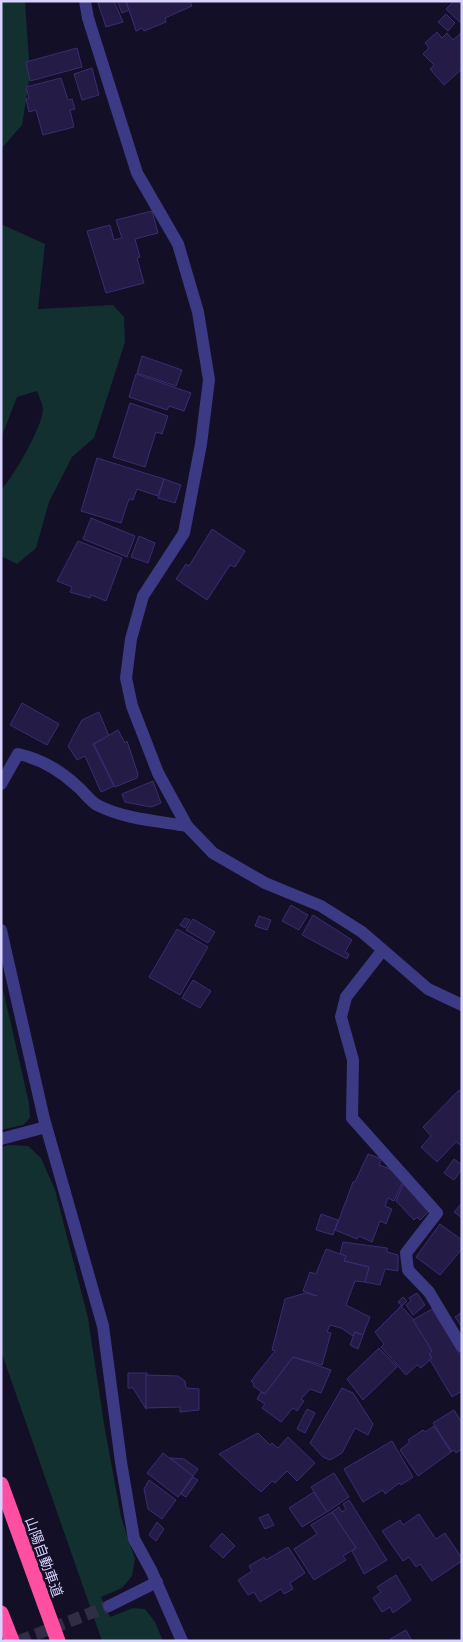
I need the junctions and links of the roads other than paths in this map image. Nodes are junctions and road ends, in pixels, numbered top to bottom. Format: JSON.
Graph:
{"nodes":[{"id":1,"x":85,"y":1,"type":"edge"},
{"id":2,"x":1,"y":784,"type":"edge"},
{"id":3,"x":187,"y":826,"type":"junction"},
{"id":4,"x":1,"y":930,"type":"edge"},
{"id":5,"x":382,"y":952,"type":"junction"},
{"id":6,"x":462,"y":1005,"type":"edge"},
{"id":7,"x":46,"y":1127,"type":"junction"},
{"id":8,"x":1,"y":1139,"type":"edge"},
{"id":9,"x":462,"y":1347,"type":"edge"},
{"id":10,"x":1,"y":1484,"type":"edge"},
{"id":11,"x":157,"y":1582,"type":"junction"},
{"id":12,"x":109,"y":1606,"type":"tunnel mouth"},
{"id":13,"x":1,"y":1613,"type":"edge"},
{"id":14,"x":12,"y":1641,"type":"edge"},
{"id":15,"x":58,"y":1641,"type":"edge"},
{"id":16,"x":182,"y":1641,"type":"edge"}],
"edges":[{"from":1,"to":3,"type":"street"},
{"from":2,"to":3,"type":"street"},
{"from":3,"to":5,"type":"street"},
{"from":4,"to":7,"type":"street"},
{"from":5,"to":6,"type":"street"},
{"from":5,"to":9,"type":"street"},
{"from":7,"to":8,"type":"street"},
{"from":7,"to":11,"type":"street"},
{"from":10,"to":15,"type":"highway","name":"山陽自動車道"},
{"from":11,"to":12,"type":"street"},
{"from":11,"to":16,"type":"street"},
{"from":13,"to":14,"type":"highway"}]}
